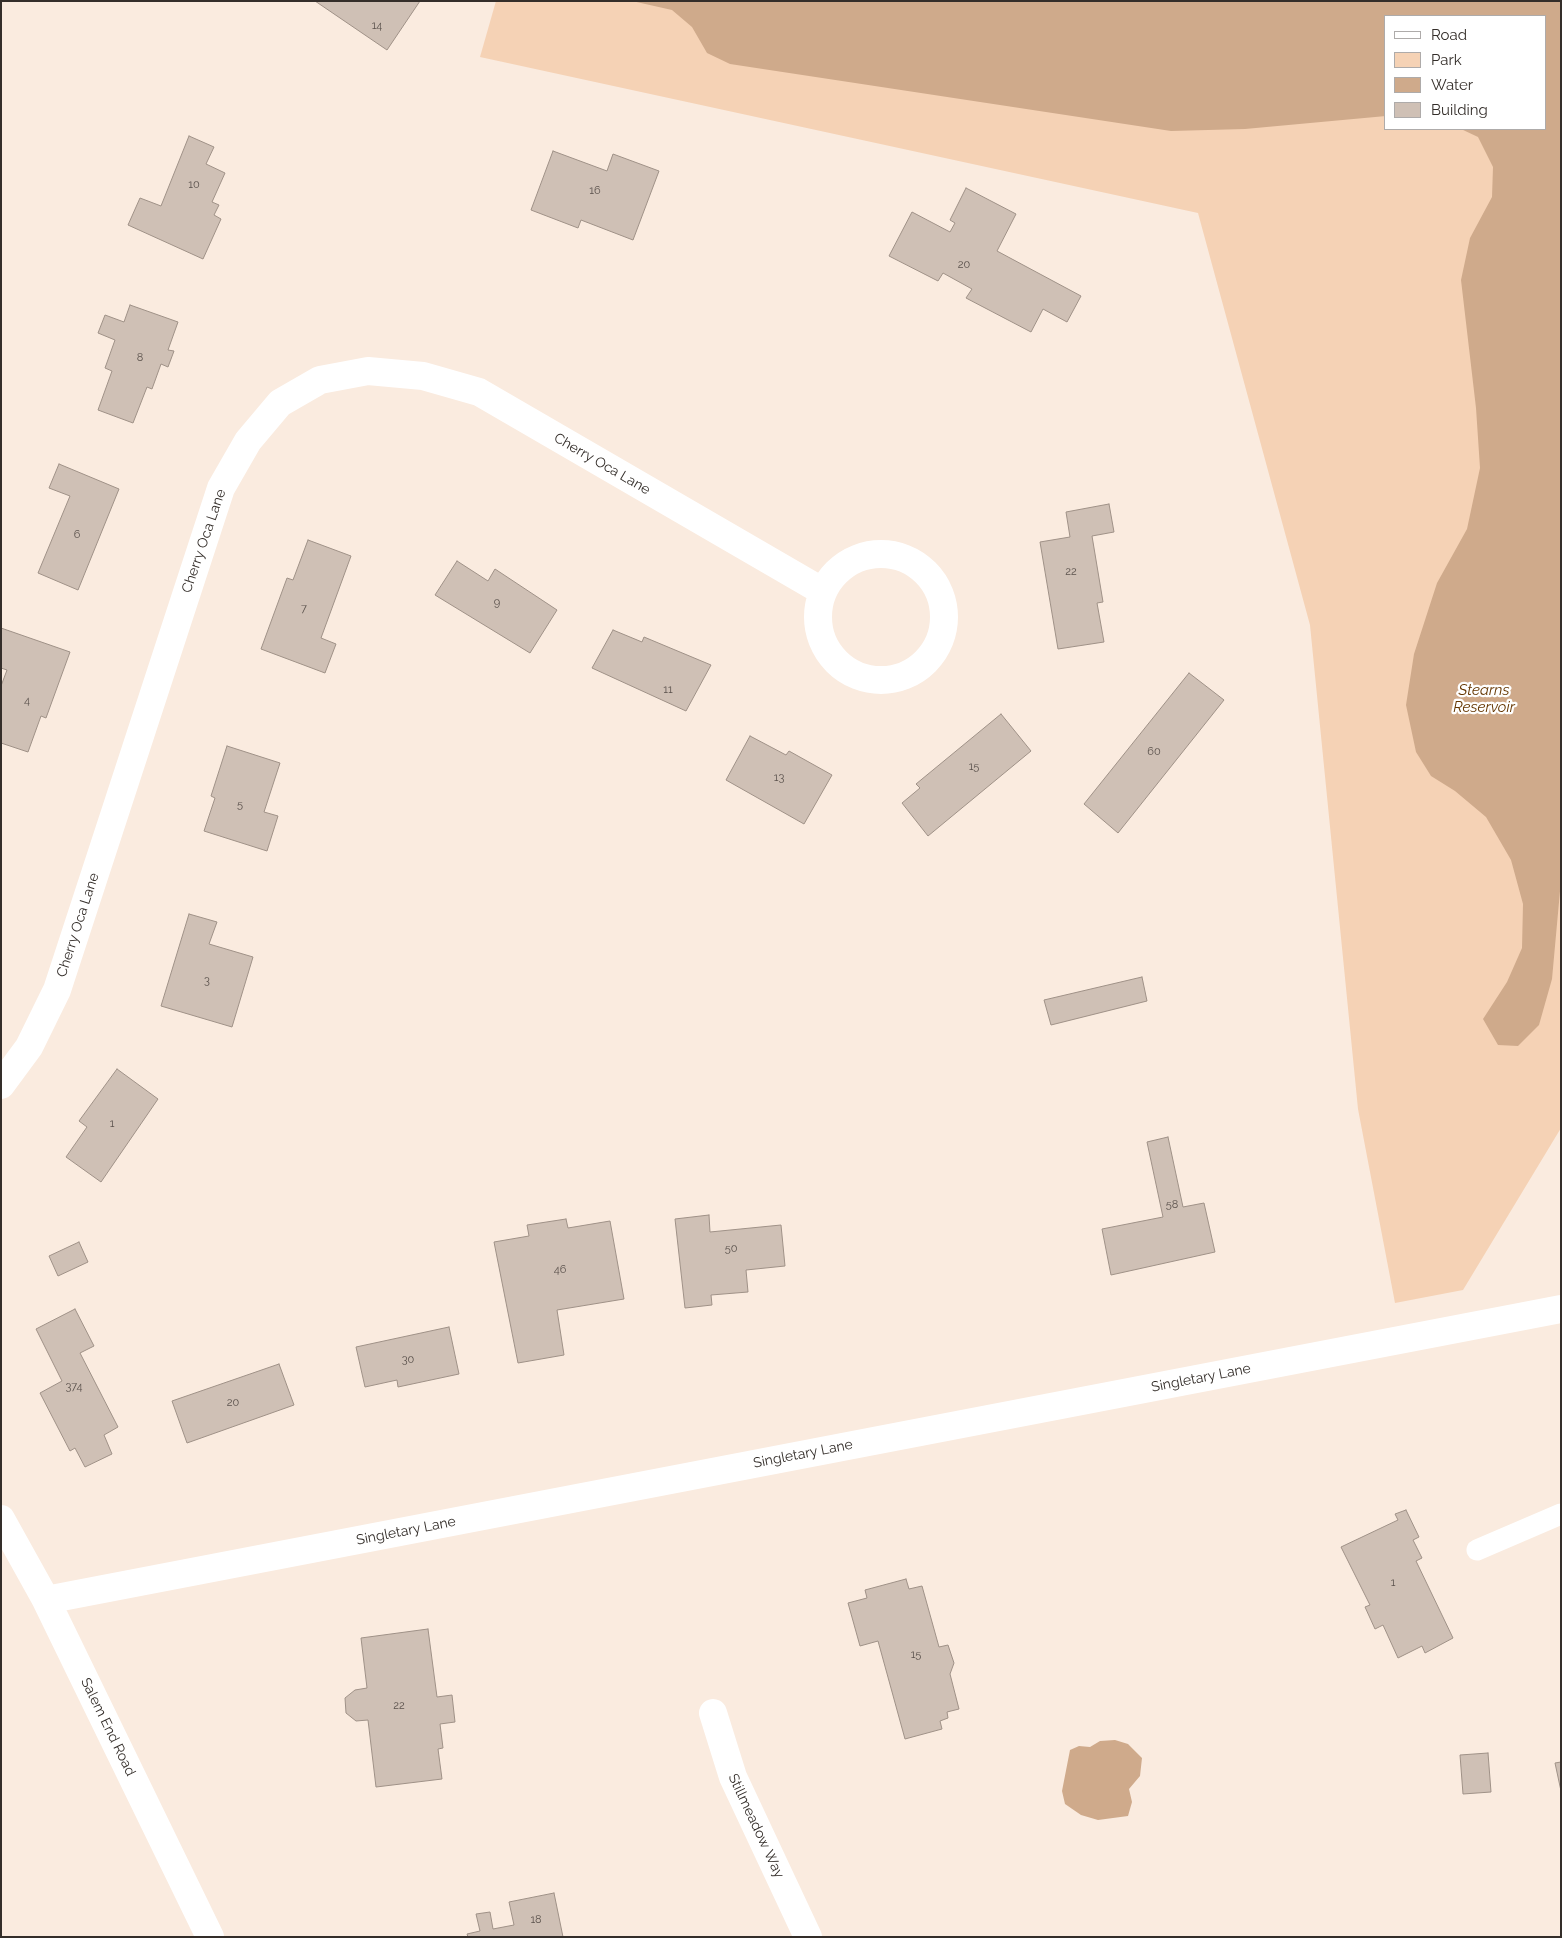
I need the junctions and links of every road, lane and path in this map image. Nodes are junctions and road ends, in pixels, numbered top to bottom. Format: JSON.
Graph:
{"nodes":[{"id":1,"x":822,"y":591,"type":"junction"},
{"id":2,"x":1,"y":1085,"type":"edge"},
{"id":3,"x":1561,"y":1309,"type":"edge"},
{"id":4,"x":1561,"y":1514,"type":"edge"},
{"id":5,"x":1,"y":1519,"type":"edge"},
{"id":6,"x":1477,"y":1550,"type":"dead end"},
{"id":7,"x":46,"y":1600,"type":"junction"},
{"id":8,"x":713,"y":1713,"type":"dead end"},
{"id":9,"x":210,"y":1937,"type":"edge"},
{"id":10,"x":808,"y":1937,"type":"edge"}],
"edges":[{"from":1,"to":1,"type":"street"},
{"from":1,"to":2,"type":"street","name":"Cherry Oca Lane"},
{"from":3,"to":7,"type":"street","name":"Singletary Lane"},
{"from":4,"to":6,"type":"lane"},
{"from":5,"to":7,"type":"street","name":"Salem End Road"},
{"from":7,"to":9,"type":"street","name":"Salem End Road"},
{"from":8,"to":10,"type":"street","name":"Stillmeadow Way"}]}
